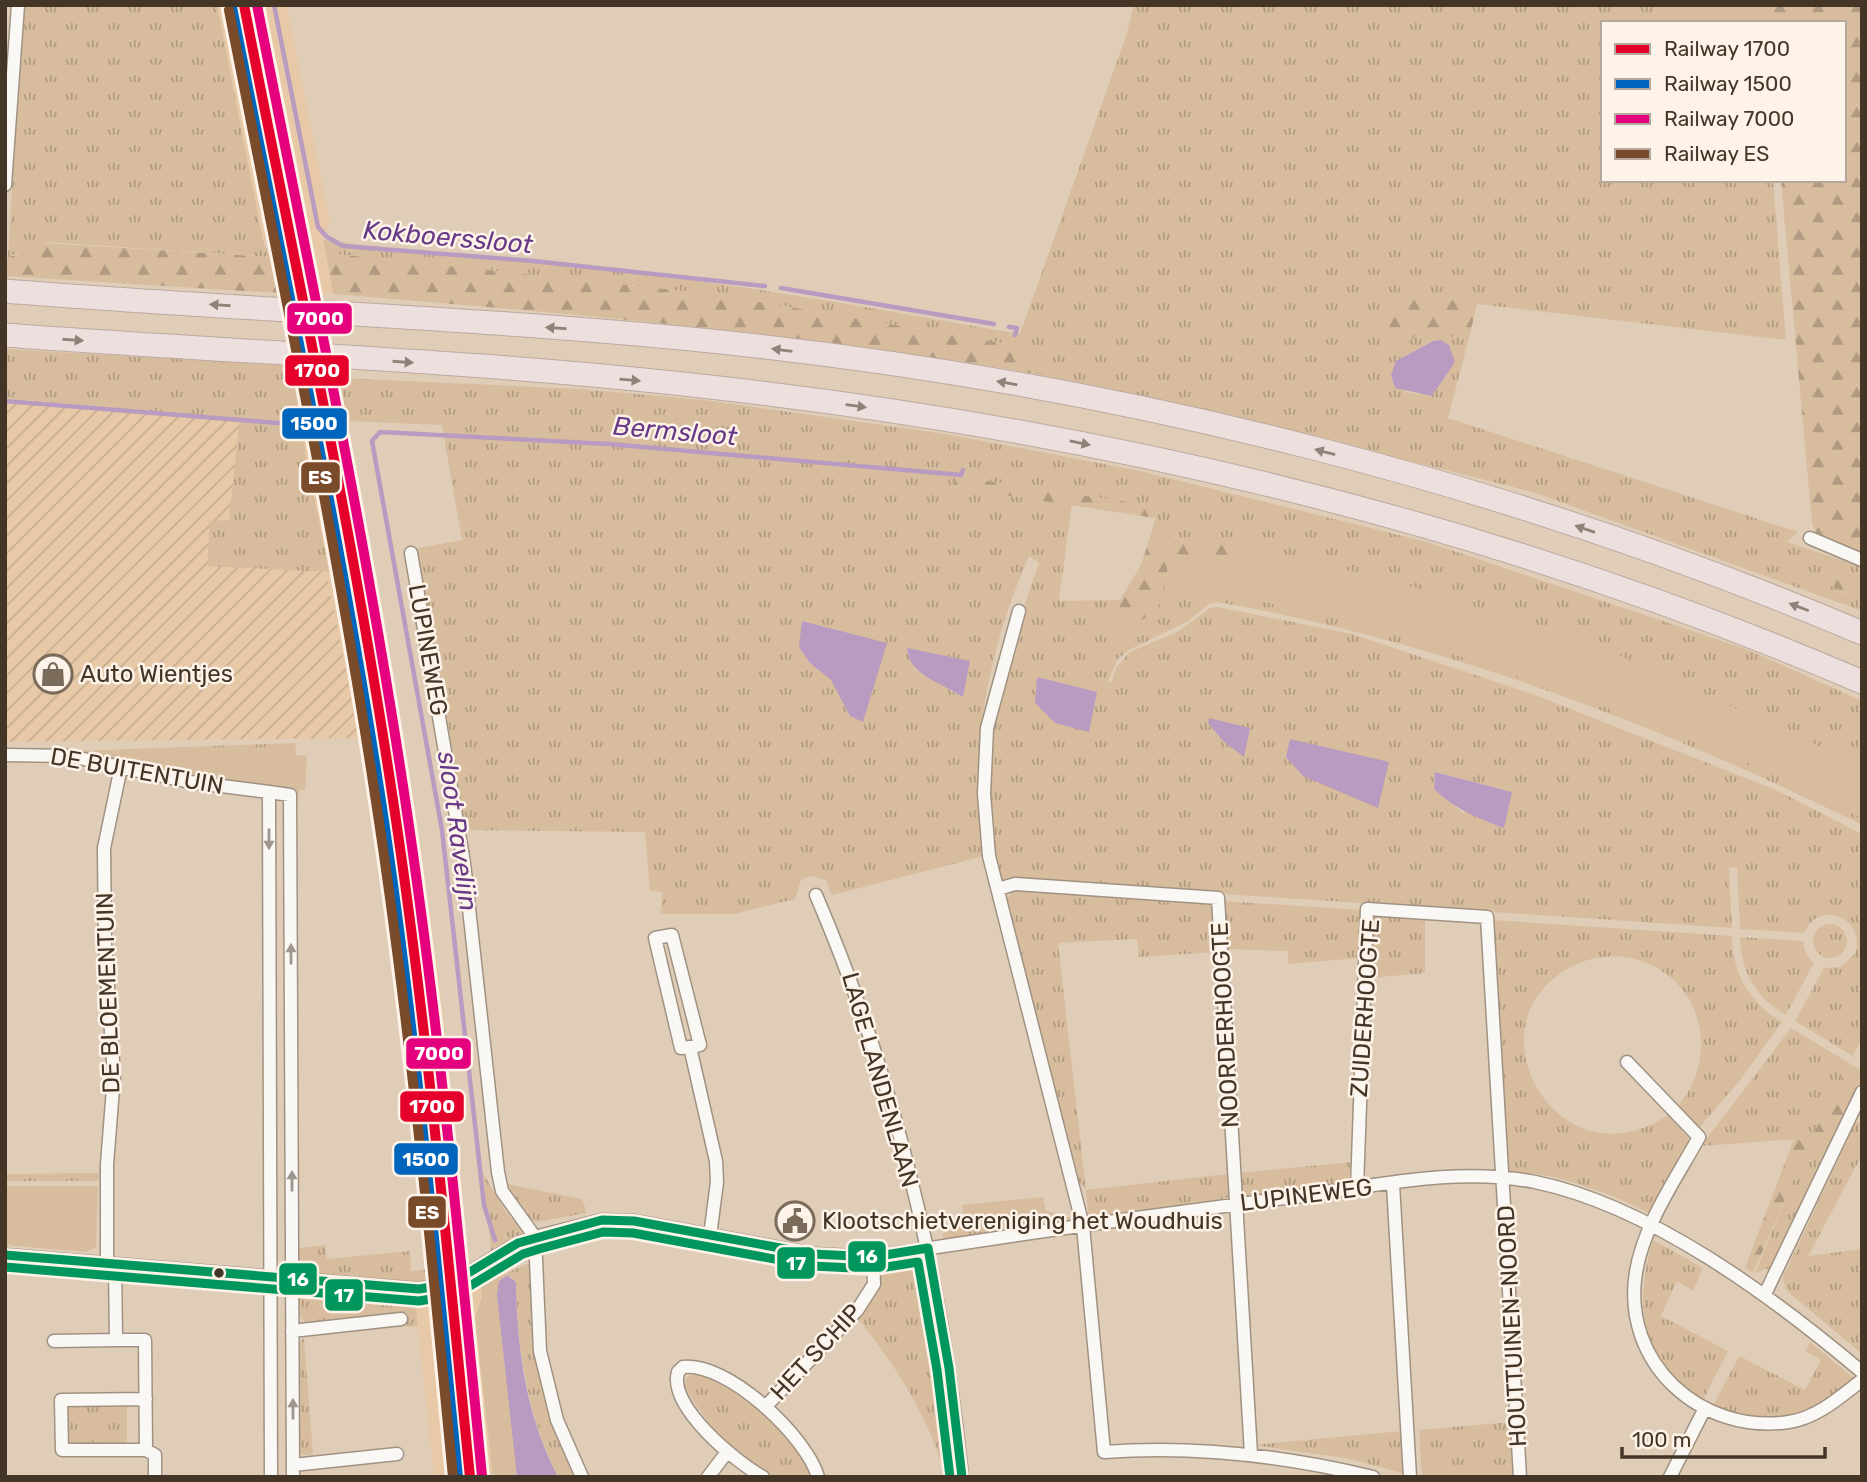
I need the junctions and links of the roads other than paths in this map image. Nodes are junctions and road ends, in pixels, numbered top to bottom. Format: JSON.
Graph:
{"nodes":[{"id":1,"x":18,"y":5,"type":"edge"},
{"id":2,"x":5,"y":185,"type":"edge"},
{"id":3,"x":5,"y":291,"type":"edge"},
{"id":4,"x":5,"y":335,"type":"edge"},
{"id":5,"x":1810,"y":538,"type":"dead end"},
{"id":6,"x":411,"y":553,"type":"dead end"},
{"id":7,"x":1862,"y":560,"type":"edge"},
{"id":8,"x":1018,"y":611,"type":"dead end"},
{"id":9,"x":1862,"y":633,"type":"edge"},
{"id":10,"x":1862,"y":682,"type":"edge"},
{"id":11,"x":5,"y":755,"type":"edge"},
{"id":12,"x":121,"y":767,"type":"junction"},
{"id":13,"x":269,"y":792,"type":"junction"},
{"id":14,"x":998,"y":889,"type":"junction"},
{"id":15,"x":816,"y":895,"type":"dead end"},
{"id":16,"x":690,"y":1047,"type":"junction"},
{"id":17,"x":1627,"y":1062,"type":"dead end"},
{"id":18,"x":1862,"y":1092,"type":"edge"},
{"id":19,"x":1503,"y":1176,"type":"junction"},
{"id":20,"x":1393,"y":1184,"type":"junction"},
{"id":21,"x":1356,"y":1188,"type":"junction"},
{"id":22,"x":1235,"y":1204,"type":"junction"},
{"id":23,"x":1083,"y":1226,"type":"junction"},
{"id":24,"x":1650,"y":1227,"type":"junction"},
{"id":25,"x":710,"y":1236,"type":"junction"},
{"id":26,"x":535,"y":1237,"type":"junction"},
{"id":27,"x":928,"y":1248,"type":"junction"},
{"id":28,"x":5,"y":1255,"type":"edge"},
{"id":29,"x":873,"y":1257,"type":"junction"},
{"id":30,"x":111,"y":1264,"type":"junction"},
{"id":31,"x":270,"y":1277,"type":"junction"},
{"id":32,"x":292,"y":1279,"type":"junction"},
{"id":33,"x":1765,"y":1294,"type":"junction"},
{"id":34,"x":401,"y":1319,"type":"dead end"},
{"id":35,"x":292,"y":1331,"type":"junction"},
{"id":36,"x":54,"y":1340,"type":"dead end"},
{"id":37,"x":116,"y":1340,"type":"junction"},
{"id":38,"x":1862,"y":1372,"type":"edge"},
{"id":39,"x":1862,"y":1380,"type":"edge"},
{"id":40,"x":146,"y":1399,"type":"junction"},
{"id":41,"x":765,"y":1407,"type":"junction"},
{"id":42,"x":1704,"y":1410,"type":"junction"},
{"id":43,"x":146,"y":1450,"type":"junction"},
{"id":44,"x":727,"y":1452,"type":"junction"},
{"id":45,"x":397,"y":1454,"type":"dead end"},
{"id":46,"x":1251,"y":1454,"type":"junction"},
{"id":47,"x":1311,"y":1462,"type":"junction"},
{"id":48,"x":293,"y":1471,"type":"edge"},
{"id":49,"x":155,"y":1477,"type":"edge"},
{"id":50,"x":271,"y":1477,"type":"edge"},
{"id":51,"x":582,"y":1477,"type":"edge"},
{"id":52,"x":708,"y":1477,"type":"edge"},
{"id":53,"x":763,"y":1477,"type":"edge"},
{"id":54,"x":818,"y":1477,"type":"edge"},
{"id":55,"x":962,"y":1477,"type":"edge"},
{"id":56,"x":1307,"y":1477,"type":"edge"},
{"id":57,"x":1373,"y":1477,"type":"edge"},
{"id":58,"x":1410,"y":1477,"type":"edge"},
{"id":59,"x":1520,"y":1477,"type":"edge"},
{"id":60,"x":1670,"y":1477,"type":"edge"}],
"edges":[{"from":1,"to":2,"type":"street"},
{"from":9,"to":3,"type":"highway","one_way":true},
{"from":4,"to":10,"type":"highway","one_way":true},
{"from":5,"to":7,"type":"street"},
{"from":6,"to":26,"type":"street","name":"LUPINEWEG"},
{"from":8,"to":14,"type":"street"},
{"from":11,"to":12,"type":"street","name":"DE BUITENTUIN"},
{"from":12,"to":13,"type":"street","name":"DE BUITENTUIN"},
{"from":12,"to":30,"type":"street","name":"DE BLOEMENTUIN"},
{"from":13,"to":31,"type":"street","one_way":true},
{"from":32,"to":13,"type":"street","one_way":true},
{"from":14,"to":22,"type":"street","name":"NOORDERHOOGTE"},
{"from":14,"to":23,"type":"street"},
{"from":15,"to":27,"type":"street","name":"LAGE LANDENLAAN"},
{"from":16,"to":16,"type":"street"},
{"from":16,"to":25,"type":"street"},
{"from":17,"to":24,"type":"street"},
{"from":18,"to":33,"type":"street"},
{"from":19,"to":20,"type":"street","name":"LUPINEWEG"},
{"from":19,"to":21,"type":"street","name":"ZUIDERHOOGTE"},
{"from":19,"to":24,"type":"street","name":"LUPINEWEG"},
{"from":19,"to":59,"type":"street","name":"HOUTTUINEN-NOORD"},
{"from":20,"to":21,"type":"street","name":"LUPINEWEG"},
{"from":20,"to":58,"type":"street"},
{"from":21,"to":22,"type":"street","name":"LUPINEWEG"},
{"from":22,"to":23,"type":"street","name":"LUPINEWEG"},
{"from":22,"to":46,"type":"street"},
{"from":23,"to":27,"type":"street","name":"LUPINEWEG"},
{"from":23,"to":46,"type":"street"},
{"from":24,"to":33,"type":"street","name":"LUPINEWEG"},
{"from":24,"to":42,"type":"street"},
{"from":25,"to":26,"type":"street","name":"LUPINEWEG"},
{"from":25,"to":29,"type":"street","name":"LUPINEWEG"},
{"from":26,"to":32,"type":"street","name":"LUPINEWEG"},
{"from":26,"to":51,"type":"street"},
{"from":27,"to":29,"type":"street","name":"LUPINEWEG"},
{"from":27,"to":55,"type":"street","name":"LAGE LANDENLAAN"},
{"from":28,"to":30,"type":"street","name":"LUPINEWEG"},
{"from":29,"to":41,"type":"street","name":"HET SCHIP"},
{"from":30,"to":31,"type":"street","name":"LUPINEWEG"},
{"from":30,"to":37,"type":"street","name":"DE BLOEMENTUIN"},
{"from":31,"to":32,"type":"street","name":"LUPINEWEG"},
{"from":31,"to":50,"type":"street"},
{"from":32,"to":35,"type":"street"},
{"from":33,"to":38,"type":"street","name":"LUPINEWEG"},
{"from":34,"to":35,"type":"street"},
{"from":48,"to":35,"type":"street","one_way":true},
{"from":36,"to":37,"type":"street"},
{"from":37,"to":40,"type":"street"},
{"from":39,"to":42,"type":"street"},
{"from":40,"to":43,"type":"street"},
{"from":40,"to":43,"type":"street"},
{"from":41,"to":44,"type":"street","name":"HET SCHIP"},
{"from":41,"to":54,"type":"street","name":"HET SCHIP"},
{"from":42,"to":60,"type":"street"},
{"from":43,"to":49,"type":"street"},
{"from":44,"to":52,"type":"street"},
{"from":44,"to":53,"type":"street","name":"HET SCHIP"},
{"from":45,"to":48,"type":"street"},
{"from":46,"to":47,"type":"street"},
{"from":47,"to":56,"type":"street"},
{"from":47,"to":57,"type":"street"}]}
